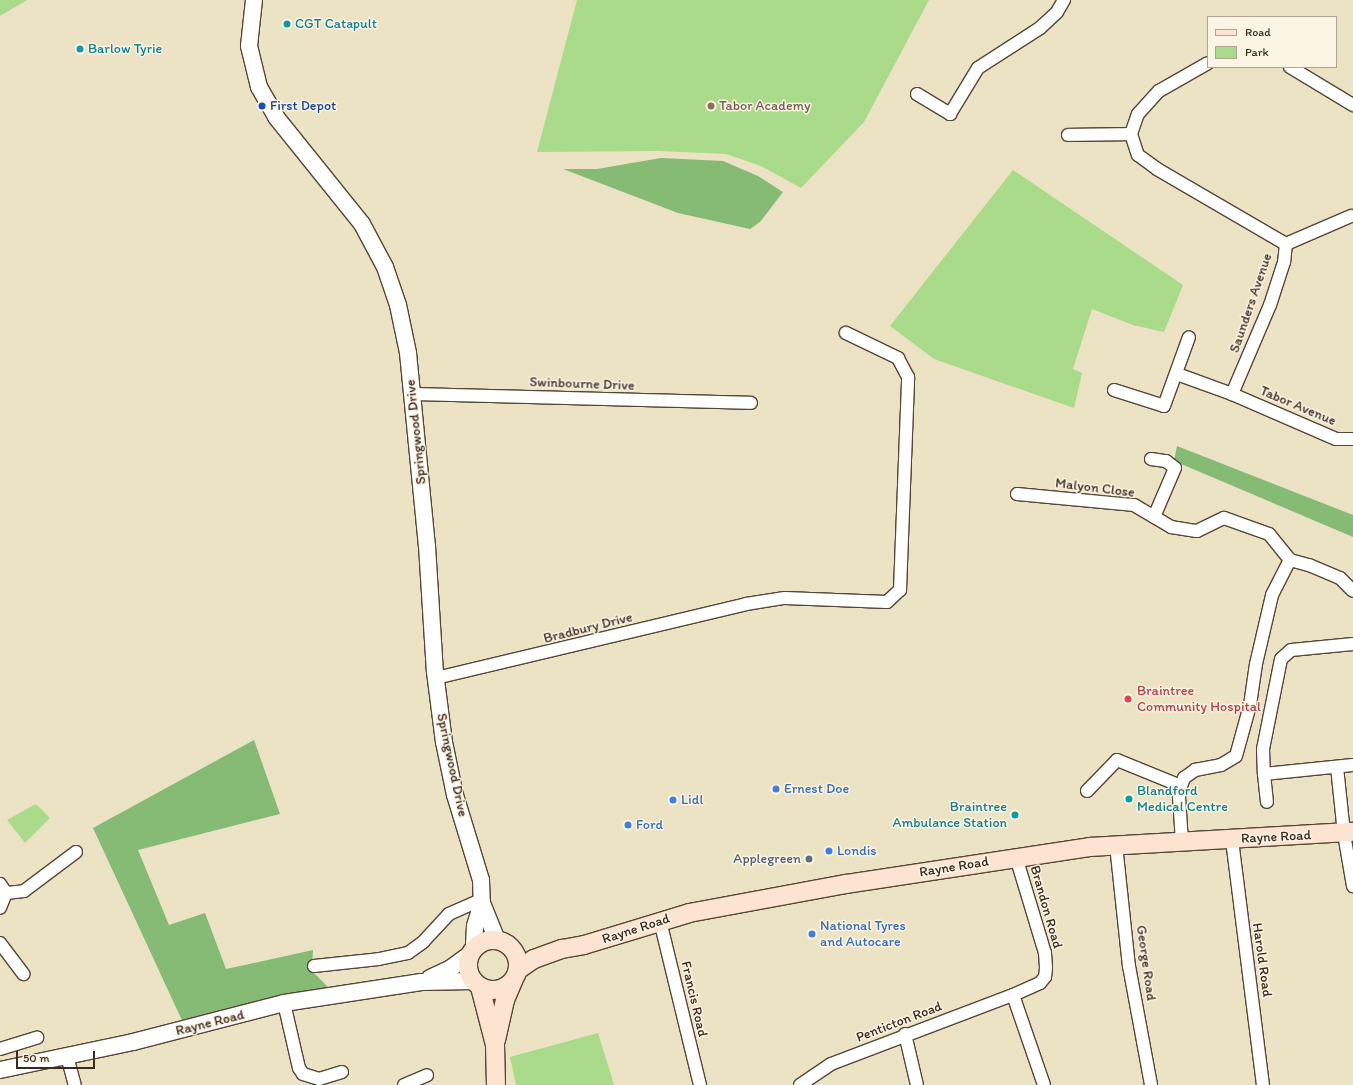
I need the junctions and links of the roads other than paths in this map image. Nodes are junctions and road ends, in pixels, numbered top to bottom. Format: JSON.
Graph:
{"nodes":[{"id":1,"x":254,"y":0,"type":"edge"},
{"id":2,"x":1064,"y":0,"type":"edge"},
{"id":3,"x":1207,"y":64,"type":"edge"},
{"id":4,"x":1292,"y":68,"type":"edge"},
{"id":5,"x":917,"y":94,"type":"dead end"},
{"id":6,"x":1353,"y":105,"type":"edge"},
{"id":7,"x":1131,"y":134,"type":"junction"},
{"id":8,"x":1068,"y":135,"type":"dead end"},
{"id":9,"x":1351,"y":216,"type":"dead end"},
{"id":10,"x":1286,"y":244,"type":"junction"},
{"id":11,"x":846,"y":333,"type":"dead end"},
{"id":12,"x":1189,"y":337,"type":"dead end"},
{"id":13,"x":1177,"y":374,"type":"junction"},
{"id":14,"x":1114,"y":390,"type":"dead end"},
{"id":15,"x":411,"y":394,"type":"junction"},
{"id":16,"x":1232,"y":394,"type":"junction"},
{"id":17,"x":751,"y":403,"type":"dead end"},
{"id":18,"x":1353,"y":439,"type":"edge"},
{"id":19,"x":1151,"y":459,"type":"dead end"},
{"id":20,"x":1017,"y":494,"type":"dead end"},
{"id":21,"x":1154,"y":517,"type":"junction"},
{"id":22,"x":1290,"y":560,"type":"junction"},
{"id":23,"x":1353,"y":592,"type":"edge"},
{"id":24,"x":1353,"y":644,"type":"edge"},
{"id":25,"x":436,"y":678,"type":"junction"},
{"id":26,"x":1353,"y":765,"type":"edge"},
{"id":27,"x":1337,"y":767,"type":"junction"},
{"id":28,"x":1264,"y":774,"type":"junction"},
{"id":29,"x":1181,"y":786,"type":"junction"},
{"id":30,"x":1087,"y":790,"type":"dead end"},
{"id":31,"x":1267,"y":802,"type":"dead end"},
{"id":32,"x":1348,"y":833,"type":"edge"},
{"id":33,"x":1232,"y":840,"type":"junction"},
{"id":34,"x":1182,"y":842,"type":"junction"},
{"id":35,"x":1116,"y":845,"type":"junction"},
{"id":36,"x":76,"y":852,"type":"dead end"},
{"id":37,"x":1016,"y":857,"type":"junction"},
{"id":38,"x":1353,"y":886,"type":"edge"},
{"id":39,"x":3,"y":889,"type":"edge"},
{"id":40,"x":482,"y":901,"type":"junction"},
{"id":41,"x":0,"y":908,"type":"edge"},
{"id":42,"x":660,"y":921,"type":"junction"},
{"id":43,"x":503,"y":942,"type":"junction"},
{"id":44,"x":0,"y":943,"type":"edge"},
{"id":45,"x":562,"y":949,"type":"junction"},
{"id":46,"x":472,"y":952,"type":"junction"},
{"id":47,"x":314,"y":966,"type":"dead end"},
{"id":48,"x":23,"y":974,"type":"dead end"},
{"id":49,"x":516,"y":976,"type":"junction"},
{"id":50,"x":421,"y":982,"type":"junction"},
{"id":51,"x":476,"y":984,"type":"junction"},
{"id":52,"x":1013,"y":995,"type":"junction"},
{"id":53,"x":284,"y":1004,"type":"junction"},
{"id":54,"x":905,"y":1034,"type":"junction"},
{"id":55,"x":37,"y":1038,"type":"dead end"},
{"id":56,"x":495,"y":1045,"type":"junction"},
{"id":57,"x":0,"y":1049,"type":"edge"},
{"id":58,"x":67,"y":1056,"type":"junction"},
{"id":59,"x":0,"y":1070,"type":"edge"},
{"id":60,"x":342,"y":1072,"type":"dead end"},
{"id":61,"x":427,"y":1075,"type":"dead end"},
{"id":62,"x":319,"y":1082,"type":"edge"},
{"id":63,"x":75,"y":1085,"type":"edge"},
{"id":64,"x":404,"y":1085,"type":"edge"},
{"id":65,"x":496,"y":1085,"type":"edge"},
{"id":66,"x":700,"y":1085,"type":"edge"},
{"id":67,"x":800,"y":1085,"type":"edge"},
{"id":68,"x":916,"y":1085,"type":"edge"},
{"id":69,"x":1044,"y":1085,"type":"edge"},
{"id":70,"x":1151,"y":1085,"type":"edge"},
{"id":71,"x":1263,"y":1085,"type":"edge"}],
"edges":[{"from":1,"to":15,"type":"street","name":"Springwood Drive"},
{"from":2,"to":5,"type":"street"},
{"from":3,"to":7,"type":"street"},
{"from":4,"to":6,"type":"street"},
{"from":7,"to":8,"type":"street"},
{"from":7,"to":10,"type":"street","name":"Saunders Avenue"},
{"from":9,"to":10,"type":"street"},
{"from":10,"to":16,"type":"street","name":"Saunders Avenue"},
{"from":11,"to":25,"type":"street","name":"Bradbury Drive"},
{"from":12,"to":13,"type":"street"},
{"from":13,"to":14,"type":"street"},
{"from":13,"to":16,"type":"street"},
{"from":15,"to":17,"type":"street","name":"Swinbourne Drive"},
{"from":15,"to":25,"type":"street","name":"Springwood Drive"},
{"from":16,"to":18,"type":"street","name":"Tabor Avenue"},
{"from":19,"to":21,"type":"street"},
{"from":20,"to":21,"type":"street","name":"Malyon Close"},
{"from":21,"to":22,"type":"street","name":"Malyon Close"},
{"from":22,"to":23,"type":"street"},
{"from":22,"to":29,"type":"street"},
{"from":24,"to":28,"type":"street"},
{"from":25,"to":40,"type":"street","name":"Springwood Drive"},
{"from":26,"to":27,"type":"street"},
{"from":27,"to":28,"type":"street"},
{"from":27,"to":32,"type":"street"},
{"from":28,"to":31,"type":"street"},
{"from":29,"to":30,"type":"street"},
{"from":29,"to":34,"type":"street"},
{"from":32,"to":33,"type":"main road","name":"Rayne Road"},
{"from":32,"to":38,"type":"street"},
{"from":33,"to":34,"type":"main road","name":"Rayne Road"},
{"from":33,"to":71,"type":"street","name":"Harold Road"},
{"from":34,"to":35,"type":"main road","name":"Rayne Road"},
{"from":35,"to":37,"type":"main road","name":"Rayne Road"},
{"from":35,"to":70,"type":"street","name":"George Road"},
{"from":36,"to":39,"type":"street"},
{"from":37,"to":42,"type":"main road","name":"Rayne Road"},
{"from":37,"to":52,"type":"street","name":"Brandon Road"},
{"from":39,"to":41,"type":"street"},
{"from":40,"to":43,"type":"street","name":"Springwood Drive"},
{"from":40,"to":46,"type":"street","name":"Springwood Drive"},
{"from":40,"to":47,"type":"street"},
{"from":42,"to":45,"type":"main road","name":"Rayne Road"},
{"from":42,"to":66,"type":"street","name":"Francis Road"},
{"from":43,"to":45,"type":"main road","name":"Rayne Road"},
{"from":43,"to":46,"type":"main road","name":"Rayne Road"},
{"from":43,"to":49,"type":"main road"},
{"from":44,"to":48,"type":"street"},
{"from":45,"to":49,"type":"main road","name":"Rayne Road"},
{"from":46,"to":50,"type":"street","name":"Rayne Road"},
{"from":46,"to":51,"type":"main road"},
{"from":49,"to":51,"type":"main road","name":"Rayne Road"},
{"from":49,"to":56,"type":"main road"},
{"from":50,"to":51,"type":"street","name":"Rayne Road"},
{"from":50,"to":53,"type":"street","name":"Rayne Road"},
{"from":51,"to":56,"type":"main road"},
{"from":52,"to":54,"type":"street","name":"Penticton Road"},
{"from":52,"to":69,"type":"street"},
{"from":53,"to":58,"type":"street","name":"Rayne Road"},
{"from":53,"to":62,"type":"street"},
{"from":54,"to":67,"type":"street","name":"Penticton Road"},
{"from":54,"to":68,"type":"street"},
{"from":55,"to":57,"type":"street"},
{"from":56,"to":65,"type":"main road"},
{"from":58,"to":59,"type":"street","name":"Rayne Road"},
{"from":58,"to":63,"type":"street"},
{"from":60,"to":62,"type":"street"},
{"from":61,"to":64,"type":"street"}]}
